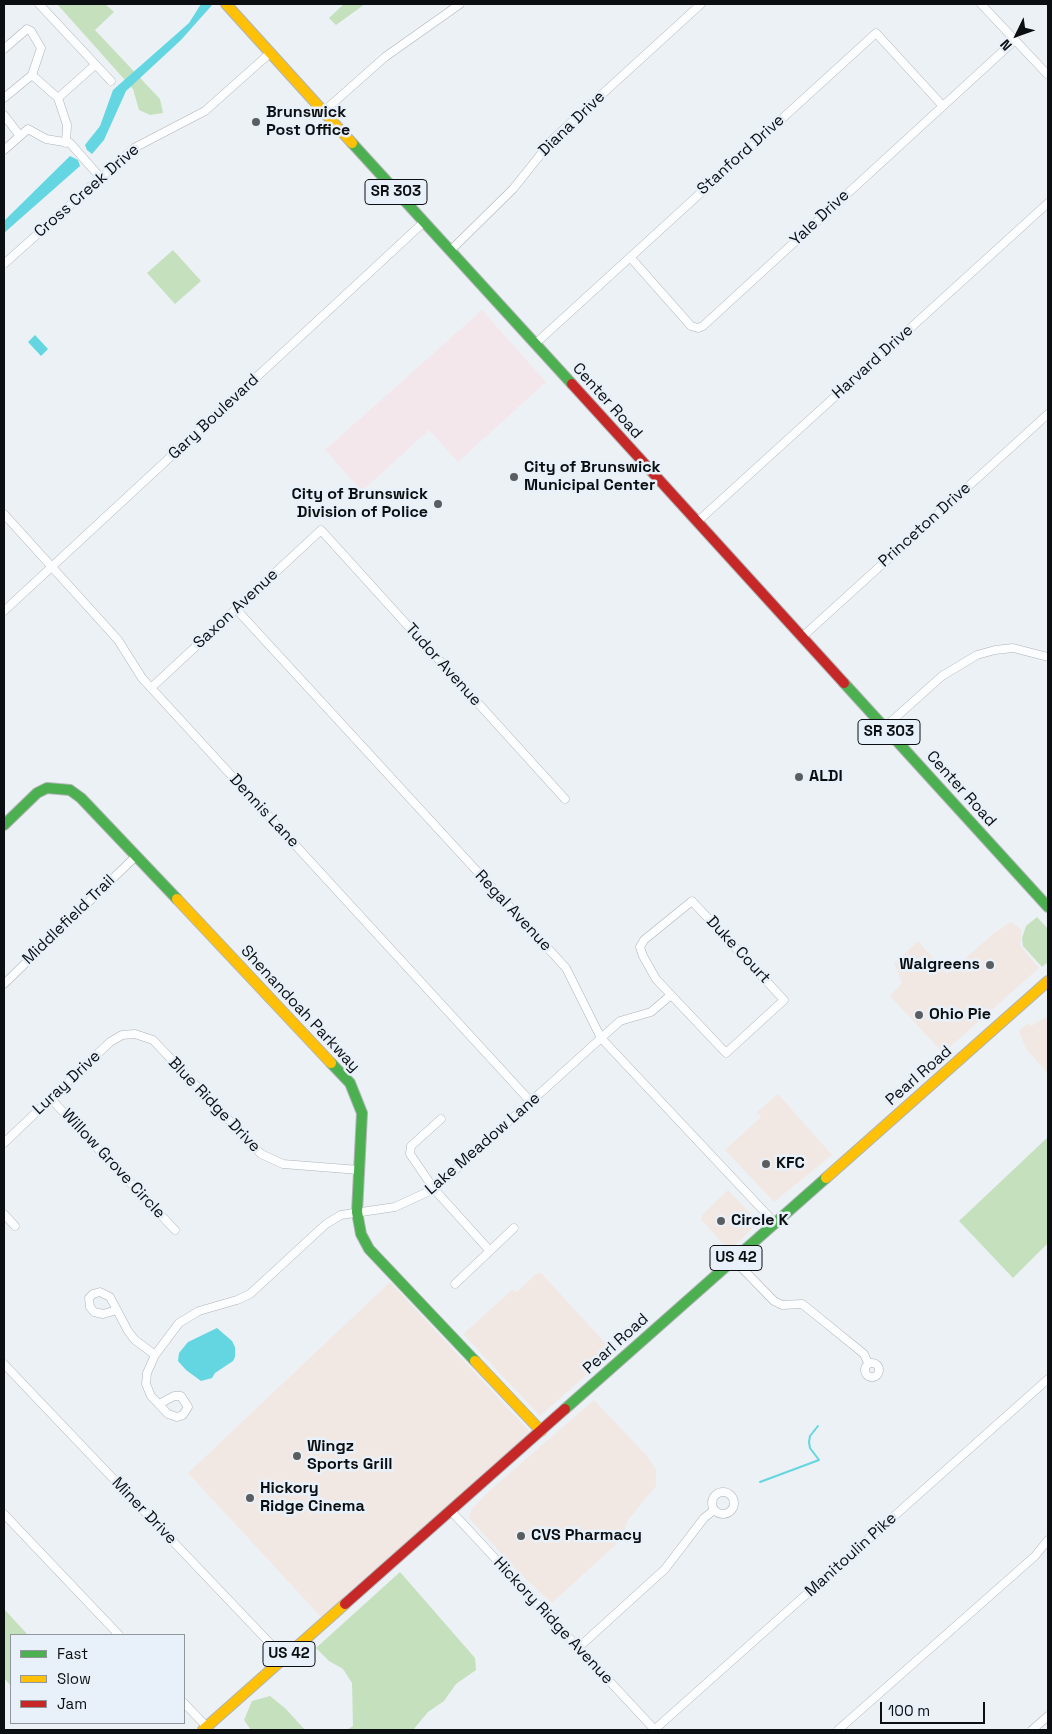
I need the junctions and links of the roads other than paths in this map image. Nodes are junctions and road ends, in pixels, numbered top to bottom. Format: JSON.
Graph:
{"nodes":[{"id":1,"x":39,"y":4,"type":"edge"},
{"id":2,"x":226,"y":4,"type":"edge"},
{"id":3,"x":460,"y":4,"type":"edge"},
{"id":4,"x":701,"y":4,"type":"edge"},
{"id":5,"x":981,"y":4,"type":"edge"},
{"id":6,"x":1016,"y":40,"type":"junction"},
{"id":7,"x":4,"y":49,"type":"edge"},
{"id":8,"x":269,"y":54,"type":"junction"},
{"id":9,"x":95,"y":65,"type":"junction"},
{"id":10,"x":32,"y":74,"type":"junction"},
{"id":11,"x":1048,"y":74,"type":"edge"},
{"id":12,"x":111,"y":81,"type":"dead end"},
{"id":13,"x":4,"y":98,"type":"edge"},
{"id":14,"x":58,"y":98,"type":"junction"},
{"id":15,"x":942,"y":105,"type":"junction"},
{"id":16,"x":323,"y":112,"type":"junction"},
{"id":17,"x":4,"y":114,"type":"edge"},
{"id":18,"x":20,"y":136,"type":"junction"},
{"id":19,"x":66,"y":143,"type":"junction"},
{"id":20,"x":4,"y":150,"type":"edge"},
{"id":21,"x":100,"y":177,"type":"junction"},
{"id":22,"x":1048,"y":203,"type":"edge"},
{"id":23,"x":424,"y":222,"type":"junction"},
{"id":24,"x":450,"y":251,"type":"junction"},
{"id":25,"x":630,"y":257,"type":"junction"},
{"id":26,"x":4,"y":264,"type":"edge"},
{"id":27,"x":535,"y":344,"type":"junction"},
{"id":28,"x":1048,"y":414,"type":"edge"},
{"id":29,"x":4,"y":514,"type":"edge"},
{"id":30,"x":697,"y":522,"type":"junction"},
{"id":31,"x":321,"y":530,"type":"joint"},
{"id":32,"x":52,"y":567,"type":"junction"},
{"id":33,"x":236,"y":609,"type":"junction"},
{"id":34,"x":4,"y":611,"type":"edge"},
{"id":35,"x":802,"y":636,"type":"junction"},
{"id":36,"x":1048,"y":657,"type":"edge"},
{"id":37,"x":151,"y":688,"type":"junction"},
{"id":38,"x":885,"y":727,"type":"junction"},
{"id":39,"x":565,"y":799,"type":"dead end"},
{"id":40,"x":4,"y":825,"type":"edge"},
{"id":41,"x":135,"y":857,"type":"junction"},
{"id":42,"x":1048,"y":907,"type":"edge"},
{"id":43,"x":1048,"y":981,"type":"edge"},
{"id":44,"x":4,"y":984,"type":"edge"},
{"id":45,"x":671,"y":995,"type":"junction"},
{"id":46,"x":135,"y":1034,"type":"joint"},
{"id":47,"x":601,"y":1038,"type":"junction"},
{"id":48,"x":50,"y":1098,"type":"junction"},
{"id":49,"x":531,"y":1102,"type":"junction"},
{"id":50,"x":441,"y":1119,"type":"dead end"},
{"id":51,"x":4,"y":1143,"type":"edge"},
{"id":52,"x":359,"y":1170,"type":"junction"},
{"id":53,"x":434,"y":1189,"type":"junction"},
{"id":54,"x":357,"y":1212,"type":"junction"},
{"id":55,"x":4,"y":1214,"type":"edge"},
{"id":56,"x":775,"y":1223,"type":"junction"},
{"id":57,"x":15,"y":1226,"type":"dead end"},
{"id":58,"x":514,"y":1228,"type":"dead end"},
{"id":59,"x":175,"y":1230,"type":"dead end"},
{"id":60,"x":490,"y":1251,"type":"junction"},
{"id":61,"x":734,"y":1260,"type":"junction"},
{"id":62,"x":454,"y":1284,"type":"dead end"},
{"id":63,"x":117,"y":1310,"type":"dead end"},
{"id":64,"x":155,"y":1355,"type":"junction"},
{"id":65,"x":868,"y":1363,"type":"dead end"},
{"id":66,"x":4,"y":1364,"type":"edge"},
{"id":67,"x":1048,"y":1379,"type":"edge"},
{"id":68,"x":161,"y":1403,"type":"dead end"},
{"id":69,"x":541,"y":1431,"type":"junction"},
{"id":70,"x":714,"y":1510,"type":"dead end"},
{"id":71,"x":451,"y":1511,"type":"junction"},
{"id":72,"x":4,"y":1514,"type":"edge"},
{"id":73,"x":1048,"y":1540,"type":"edge"},
{"id":74,"x":1045,"y":1550,"type":"edge"},
{"id":75,"x":118,"y":1634,"type":"edge"},
{"id":76,"x":578,"y":1648,"type":"junction"},
{"id":77,"x":284,"y":1658,"type":"junction"},
{"id":78,"x":185,"y":1704,"type":"edge"},
{"id":79,"x":1048,"y":1716,"type":"edge"},
{"id":80,"x":205,"y":1729,"type":"edge"},
{"id":81,"x":654,"y":1730,"type":"edge"},
{"id":82,"x":838,"y":1730,"type":"edge"},
{"id":83,"x":1032,"y":1730,"type":"edge"}],
"edges":[{"from":1,"to":9,"type":"street"},
{"from":2,"to":8,"type":"main road","name":"Center Road","number":"SR 303"},
{"from":3,"to":16,"type":"street"},
{"from":4,"to":24,"type":"street","name":"Diana Drive"},
{"from":5,"to":6,"type":"street"},
{"from":6,"to":11,"type":"street"},
{"from":6,"to":15,"type":"street","name":"Yale Drive"},
{"from":7,"to":10,"type":"street"},
{"from":8,"to":16,"type":"main road","name":"Center Road","number":"SR 303"},
{"from":8,"to":21,"type":"street","name":"Cross Creek Drive"},
{"from":9,"to":12,"type":"street"},
{"from":9,"to":14,"type":"street"},
{"from":10,"to":13,"type":"street"},
{"from":10,"to":14,"type":"street"},
{"from":14,"to":19,"type":"street"},
{"from":15,"to":25,"type":"street","name":"Yale Drive"},
{"from":15,"to":25,"type":"street","name":"Stanford Drive"},
{"from":16,"to":23,"type":"main road","name":"Center Road","number":"SR 303"},
{"from":17,"to":18,"type":"street"},
{"from":18,"to":19,"type":"street"},
{"from":18,"to":20,"type":"street"},
{"from":19,"to":21,"type":"street"},
{"from":21,"to":26,"type":"street","name":"Cross Creek Drive"},
{"from":22,"to":30,"type":"street","name":"Harvard Drive"},
{"from":23,"to":24,"type":"main road","name":"Center Road","number":"SR 303"},
{"from":23,"to":32,"type":"street","name":"Gary Boulevard"},
{"from":24,"to":27,"type":"main road","name":"Center Road","number":"SR 303"},
{"from":25,"to":27,"type":"street","name":"Stanford Drive"},
{"from":27,"to":30,"type":"main road","name":"Center Road","number":"SR 303"},
{"from":28,"to":35,"type":"street","name":"Princeton Drive"},
{"from":29,"to":32,"type":"street","name":"Dennis Lane"},
{"from":30,"to":35,"type":"main road","name":"Center Road","number":"SR 303"},
{"from":31,"to":33,"type":"street","name":"Saxon Avenue"},
{"from":31,"to":39,"type":"street","name":"Tudor Avenue"},
{"from":32,"to":34,"type":"street","name":"Gary Boulevard"},
{"from":32,"to":37,"type":"street","name":"Dennis Lane"},
{"from":33,"to":37,"type":"street","name":"Saxon Avenue"},
{"from":33,"to":47,"type":"street","name":"Regal Avenue"},
{"from":35,"to":38,"type":"main road","name":"Center Road","number":"SR 303"},
{"from":36,"to":38,"type":"street"},
{"from":37,"to":49,"type":"street","name":"Dennis Lane"},
{"from":38,"to":42,"type":"main road","name":"Center Road","number":"SR 303"},
{"from":40,"to":41,"type":"main road","name":"Shenandoah Parkway"},
{"from":41,"to":44,"type":"street","name":"Middlefield Trail"},
{"from":41,"to":52,"type":"main road","name":"Shenandoah Parkway"},
{"from":43,"to":56,"type":"main road","name":"Pearl Road","number":"US 42"},
{"from":45,"to":45,"type":"street","name":"Duke Court"},
{"from":45,"to":47,"type":"street","name":"Lake Meadow Lane"},
{"from":46,"to":48,"type":"street","name":"Luray Drive"},
{"from":46,"to":52,"type":"street","name":"Blue Ridge Drive"},
{"from":47,"to":49,"type":"street","name":"Lake Meadow Lane"},
{"from":47,"to":56,"type":"street","name":"Regal Avenue"},
{"from":48,"to":51,"type":"street","name":"Luray Drive"},
{"from":48,"to":59,"type":"street","name":"Willow Grove Circle"},
{"from":49,"to":53,"type":"street","name":"Lake Meadow Lane"},
{"from":50,"to":53,"type":"street"},
{"from":52,"to":54,"type":"main road","name":"Shenandoah Parkway"},
{"from":53,"to":54,"type":"street","name":"Lake Meadow Lane"},
{"from":53,"to":60,"type":"street"},
{"from":54,"to":64,"type":"street","name":"Lake Meadow Lane"},
{"from":54,"to":69,"type":"main road","name":"Shenandoah Parkway"},
{"from":55,"to":57,"type":"street"},
{"from":56,"to":61,"type":"main road","name":"Pearl Road","number":"US 42"},
{"from":58,"to":60,"type":"street"},
{"from":60,"to":62,"type":"street"},
{"from":61,"to":65,"type":"street"},
{"from":61,"to":69,"type":"main road","name":"Pearl Road","number":"US 42"},
{"from":63,"to":64,"type":"street"},
{"from":64,"to":68,"type":"street","name":"Lake Meadow Lane"},
{"from":66,"to":77,"type":"street","name":"Miner Drive"},
{"from":67,"to":81,"type":"street","name":"Manitoulin Pike"},
{"from":69,"to":71,"type":"main road","name":"Pearl Road","number":"US 42"},
{"from":70,"to":76,"type":"street"},
{"from":71,"to":76,"type":"street","name":"Hickory Ridge Avenue"},
{"from":71,"to":77,"type":"main road","name":"Pearl Road","number":"US 42"},
{"from":72,"to":75,"type":"street"},
{"from":73,"to":74,"type":"street"},
{"from":74,"to":82,"type":"street"},
{"from":76,"to":81,"type":"street","name":"Hickory Ridge Avenue"},
{"from":77,"to":80,"type":"main road","name":"Pearl Road","number":"US 42"},
{"from":78,"to":80,"type":"street"},
{"from":79,"to":83,"type":"street"}]}
